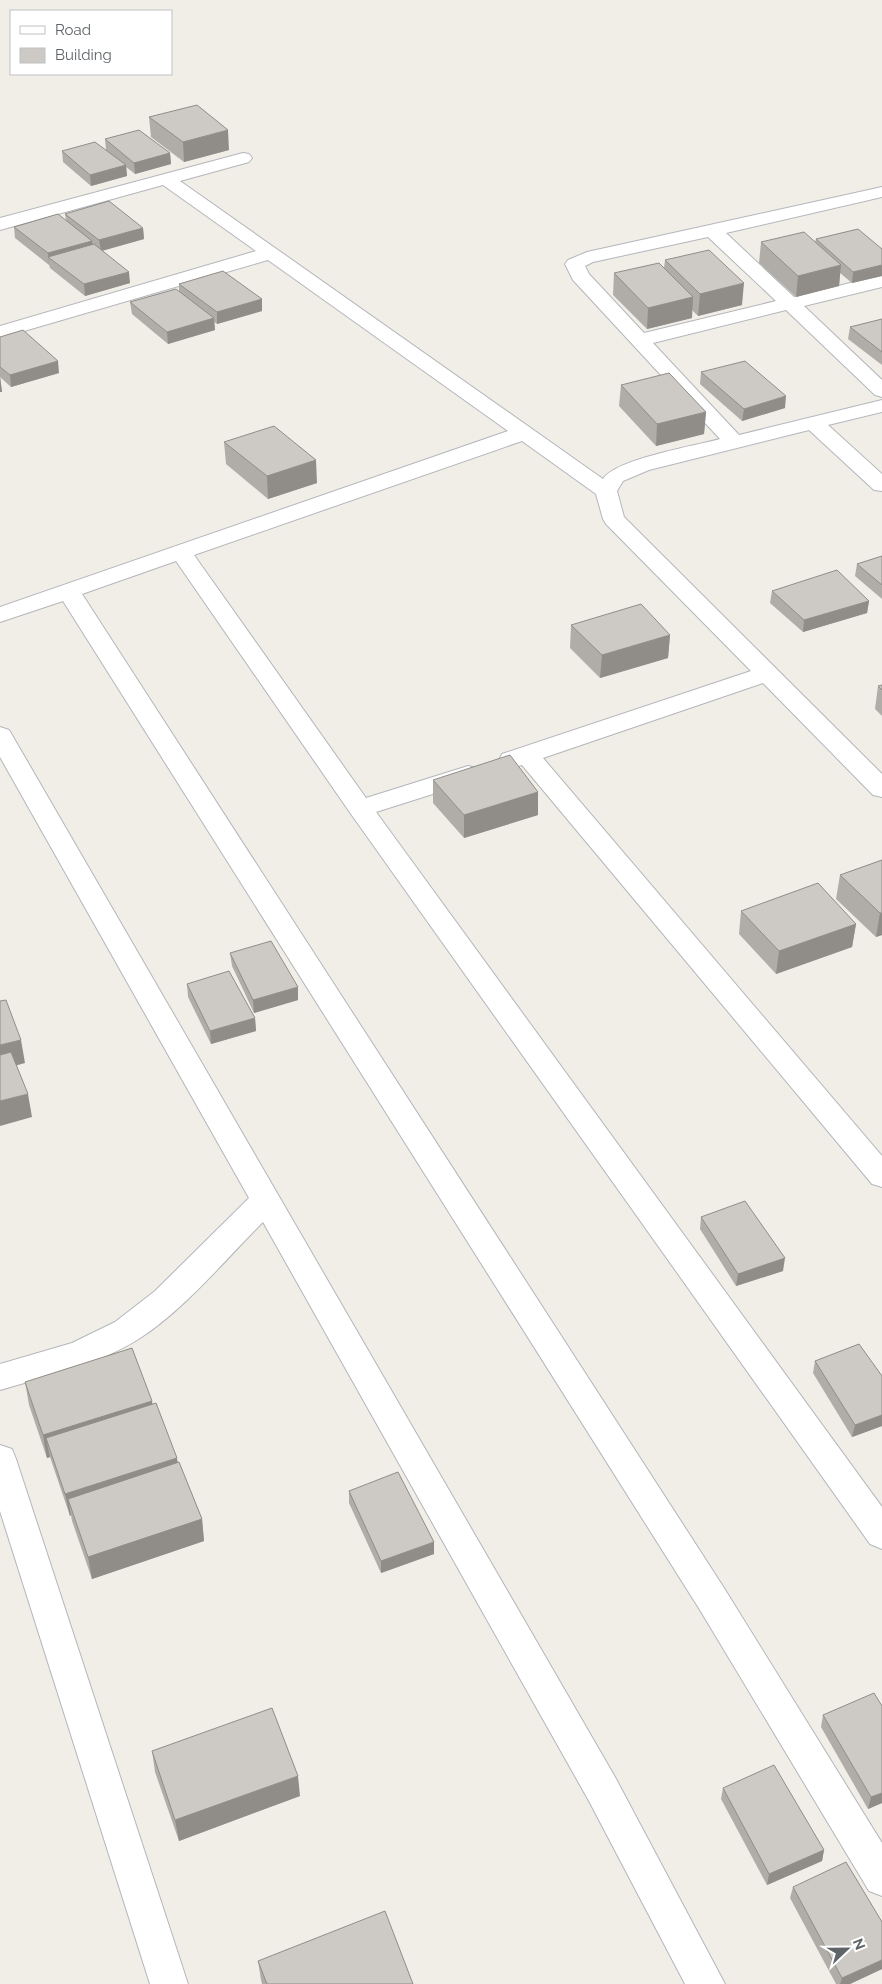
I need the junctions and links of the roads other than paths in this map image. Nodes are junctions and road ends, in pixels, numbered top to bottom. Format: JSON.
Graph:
{"nodes":[{"id":1,"x":244,"y":158,"type":"dead end"},
{"id":2,"x":166,"y":178,"type":"junction"},
{"id":3,"x":882,"y":192,"type":"edge"},
{"id":4,"x":0,"y":224,"type":"edge"},
{"id":5,"x":711,"y":229,"type":"junction"},
{"id":6,"x":270,"y":253,"type":"junction"},
{"id":7,"x":882,"y":282,"type":"edge"},
{"id":8,"x":789,"y":304,"type":"junction"},
{"id":9,"x":0,"y":332,"type":"edge"},
{"id":10,"x":639,"y":340,"type":"junction"},
{"id":11,"x":882,"y":391,"type":"edge"},
{"id":12,"x":882,"y":406,"type":"edge"},
{"id":13,"x":813,"y":423,"type":"junction"},
{"id":14,"x":524,"y":433,"type":"junction"},
{"id":15,"x":734,"y":442,"type":"junction"},
{"id":16,"x":882,"y":485,"type":"edge"},
{"id":17,"x":606,"y":492,"type":"junction"},
{"id":18,"x":181,"y":552,"type":"junction"},
{"id":19,"x":68,"y":591,"type":"junction"},
{"id":20,"x":4,"y":607,"type":"edge"},
{"id":21,"x":767,"y":674,"type":"junction"},
{"id":22,"x":0,"y":736,"type":"edge"},
{"id":23,"x":526,"y":755,"type":"junction"},
{"id":24,"x":882,"y":789,"type":"edge"},
{"id":25,"x":360,"y":808,"type":"junction"},
{"id":26,"x":882,"y":1176,"type":"edge"},
{"id":27,"x":266,"y":1200,"type":"junction"},
{"id":28,"x":0,"y":1377,"type":"edge"},
{"id":29,"x":0,"y":1460,"type":"edge"},
{"id":30,"x":882,"y":1534,"type":"edge"},
{"id":31,"x":882,"y":1878,"type":"edge"},
{"id":32,"x":169,"y":1984,"type":"edge"},
{"id":33,"x":706,"y":1984,"type":"edge"}],
"edges":[{"from":1,"to":2,"type":"street"},
{"from":2,"to":4,"type":"street"},
{"from":2,"to":6,"type":"street"},
{"from":3,"to":5,"type":"street"},
{"from":5,"to":8,"type":"street"},
{"from":5,"to":10,"type":"street"},
{"from":6,"to":9,"type":"street"},
{"from":6,"to":14,"type":"street"},
{"from":7,"to":8,"type":"street"},
{"from":8,"to":10,"type":"street"},
{"from":8,"to":11,"type":"street"},
{"from":10,"to":15,"type":"street"},
{"from":12,"to":13,"type":"street"},
{"from":13,"to":15,"type":"street"},
{"from":13,"to":16,"type":"street"},
{"from":14,"to":17,"type":"street"},
{"from":14,"to":18,"type":"street"},
{"from":15,"to":17,"type":"street"},
{"from":17,"to":21,"type":"street"},
{"from":18,"to":19,"type":"street"},
{"from":18,"to":25,"type":"street"},
{"from":19,"to":20,"type":"street"},
{"from":19,"to":31,"type":"street"},
{"from":21,"to":23,"type":"street"},
{"from":21,"to":24,"type":"street"},
{"from":22,"to":27,"type":"street"},
{"from":23,"to":25,"type":"street"},
{"from":23,"to":26,"type":"street"},
{"from":25,"to":30,"type":"street"},
{"from":27,"to":28,"type":"street"},
{"from":27,"to":33,"type":"street"},
{"from":29,"to":32,"type":"street"}]}
